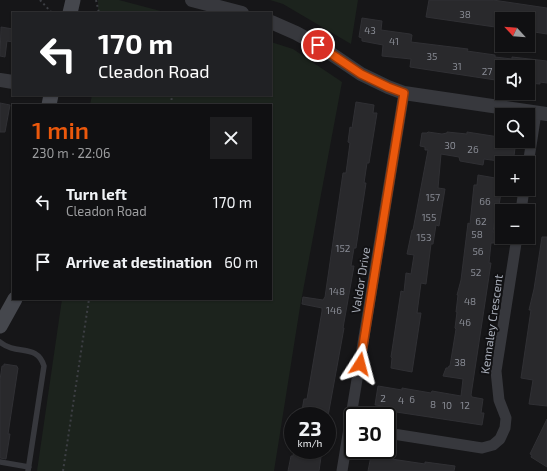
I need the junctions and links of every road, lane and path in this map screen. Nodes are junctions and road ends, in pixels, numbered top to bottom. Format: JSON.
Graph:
{"nodes":[{"id":1,"x":40,"y":0,"type":"edge"},
{"id":2,"x":73,"y":0,"type":"edge"},
{"id":3,"x":96,"y":0,"type":"edge"},
{"id":4,"x":192,"y":0,"type":"edge"},
{"id":5,"x":51,"y":12,"type":"edge"},
{"id":6,"x":70,"y":12,"type":"edge"},
{"id":7,"x":99,"y":12,"type":"edge"},
{"id":8,"x":238,"y":12,"type":"edge"},
{"id":9,"x":272,"y":22,"type":"edge"},
{"id":10,"x":0,"y":80,"type":"edge"},
{"id":11,"x":12,"y":82,"type":"edge"},
{"id":12,"x":404,"y":93,"type":"junction"},
{"id":13,"x":542,"y":114,"type":"edge"},
{"id":14,"x":530,"y":156,"type":"edge"},
{"id":15,"x":516,"y":244,"type":"edge"},
{"id":16,"x":13,"y":300,"type":"edge"},
{"id":17,"x":89,"y":300,"type":"edge"},
{"id":18,"x":0,"y":326,"type":"edge"},
{"id":19,"x":0,"y":342,"type":"edge"},
{"id":20,"x":354,"y":407,"type":"edge"},
{"id":21,"x":396,"y":434,"type":"edge"},
{"id":22,"x":345,"y":459,"type":"edge"},
{"id":23,"x":0,"y":462,"type":"edge"},
{"id":24,"x":28,"y":469,"type":"edge"},
{"id":25,"x":63,"y":471,"type":"edge"},
{"id":26,"x":342,"y":471,"type":"edge"}],
"edges":[{"from":1,"to":5,"type":"path"},
{"from":2,"to":6,"type":"main road"},
{"from":3,"to":7,"type":"path"},
{"from":4,"to":8,"type":"street"},
{"from":9,"to":12,"type":"street"},
{"from":10,"to":11,"type":"street"},
{"from":12,"to":13,"type":"street"},
{"from":12,"to":20,"type":"street","name":"Valdor Drive"},
{"from":13,"to":14,"type":"street"},
{"from":15,"to":21,"type":"street","name":"Kennaley Crescent"},
{"from":16,"to":18,"type":"main road"},
{"from":17,"to":25,"type":"path"},
{"from":19,"to":24,"type":"lane"},
{"from":22,"to":26,"type":"street","name":"Valdor Drive"},
{"from":23,"to":24,"type":"lane"}]}
